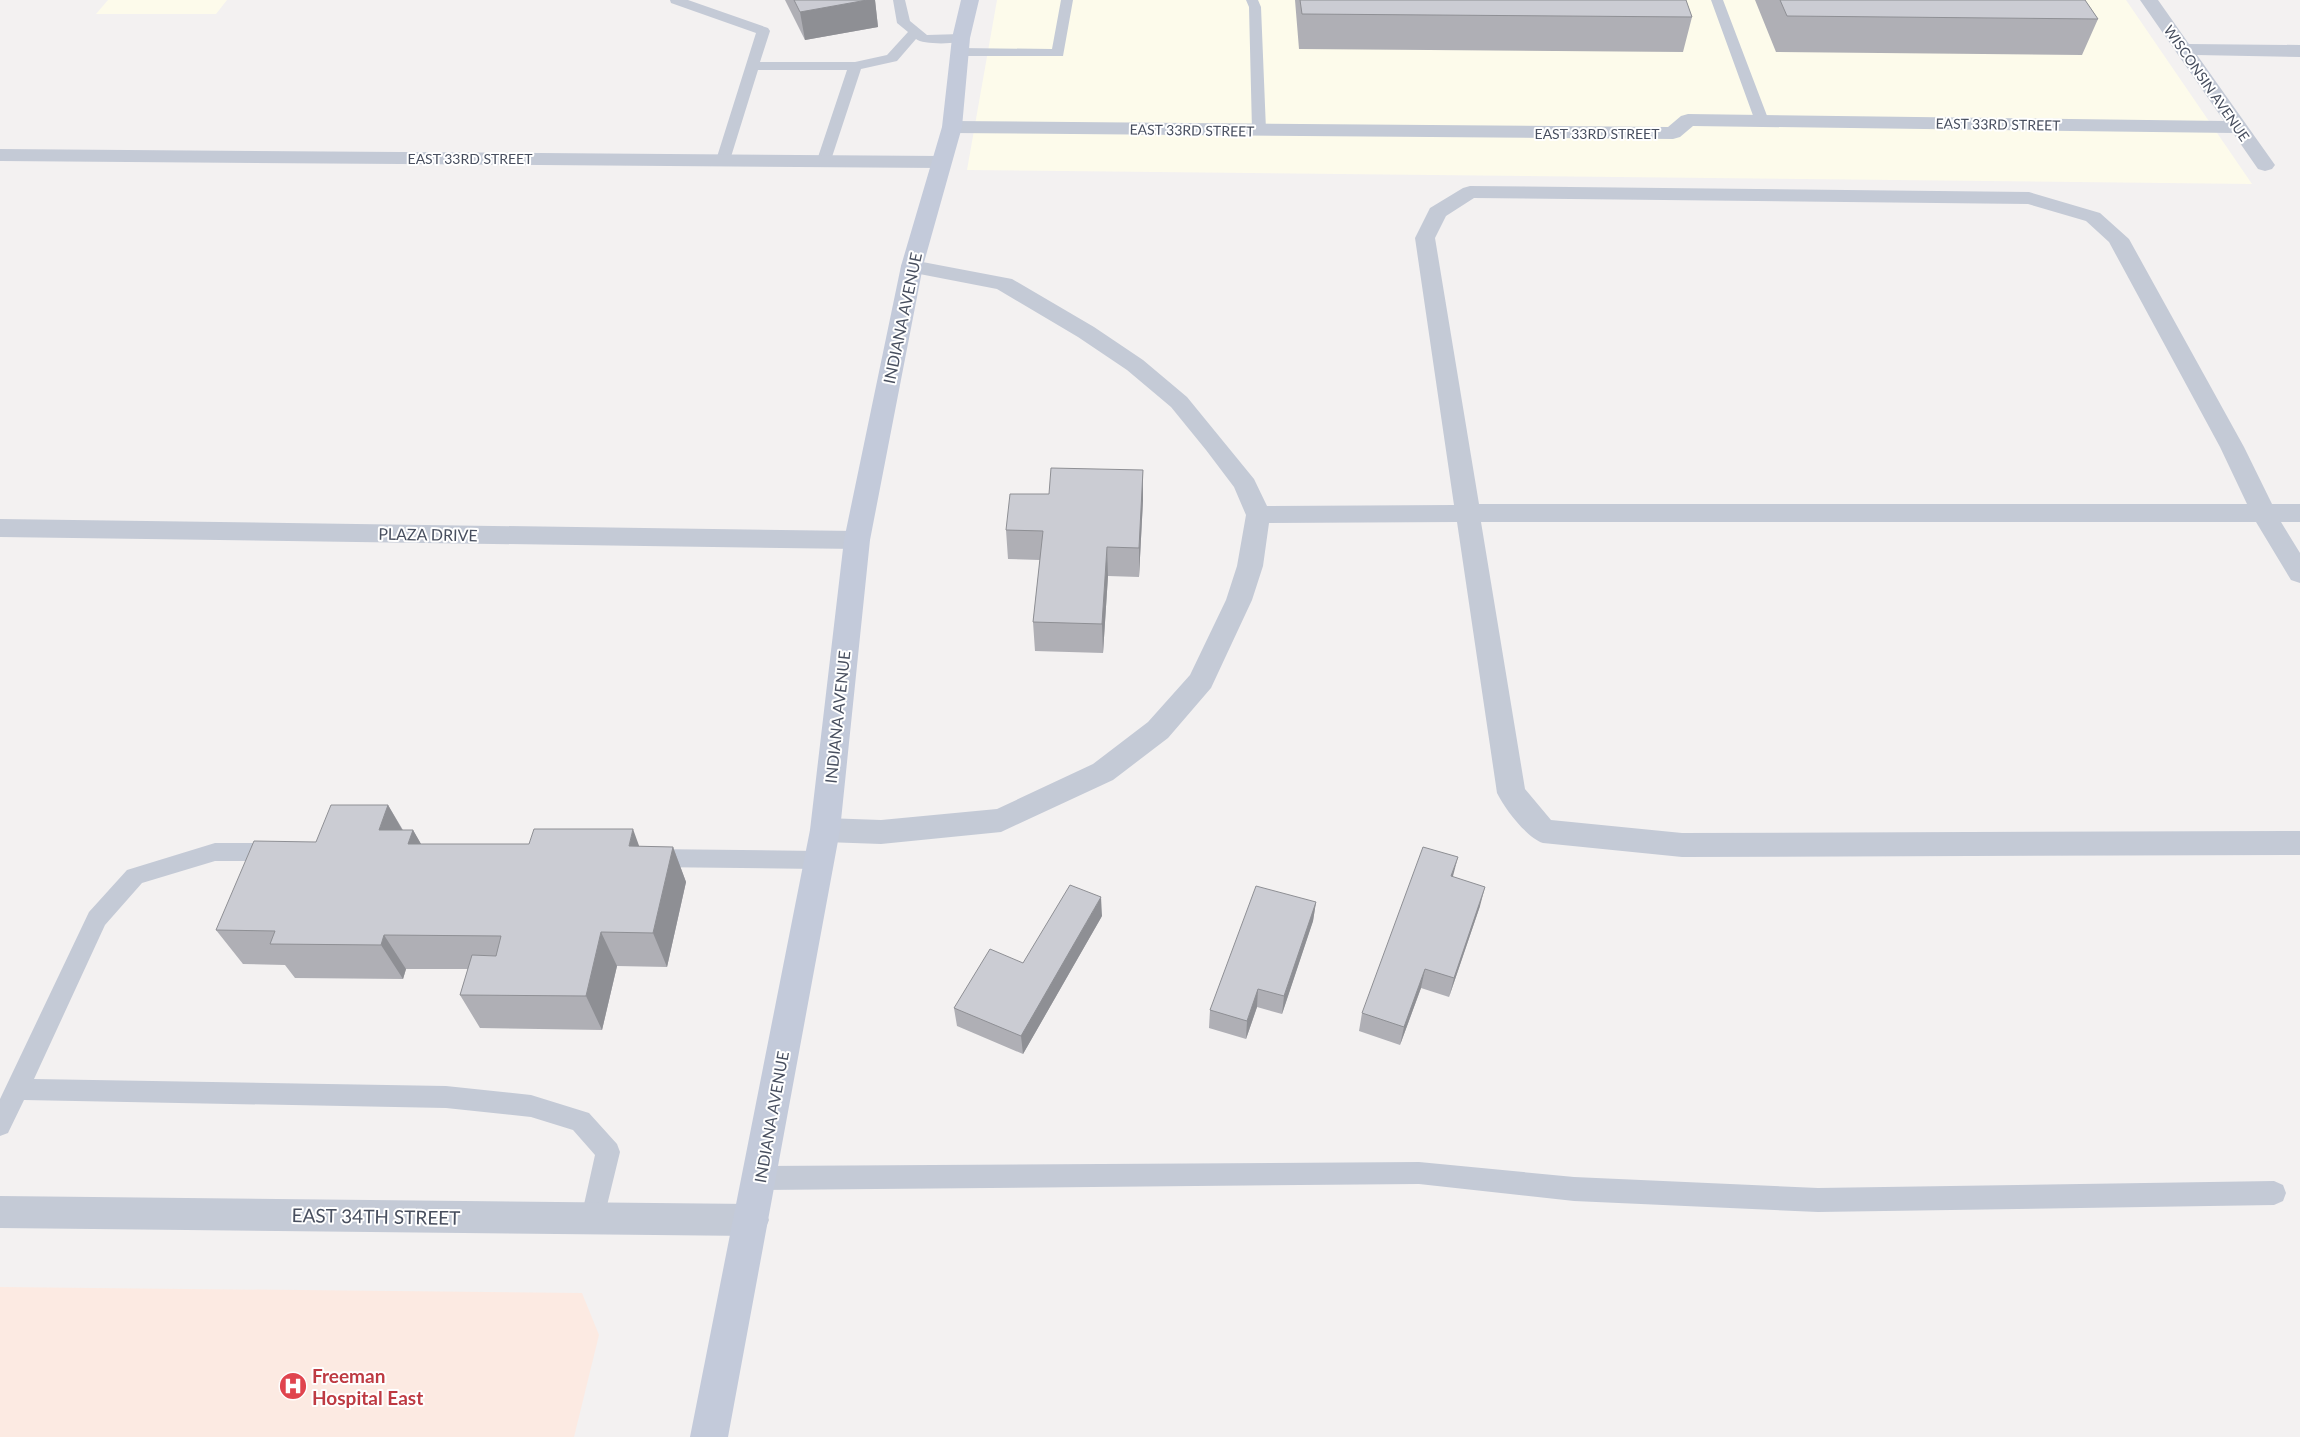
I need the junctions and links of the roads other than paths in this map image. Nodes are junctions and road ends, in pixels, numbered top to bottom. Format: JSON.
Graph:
{"nodes":[{"id":1,"x":676,"y":0,"type":"edge"},
{"id":2,"x":899,"y":0,"type":"edge"},
{"id":3,"x":970,"y":0,"type":"edge"},
{"id":4,"x":1067,"y":0,"type":"edge"},
{"id":5,"x":1252,"y":0,"type":"edge"},
{"id":6,"x":1717,"y":0,"type":"edge"},
{"id":7,"x":2149,"y":0,"type":"edge"},
{"id":8,"x":915,"y":32,"type":"junction"},
{"id":9,"x":960,"y":45,"type":"junction"},
{"id":10,"x":2184,"y":49,"type":"junction"},
{"id":11,"x":2300,"y":50,"type":"edge"},
{"id":12,"x":754,"y":66,"type":"junction"},
{"id":13,"x":855,"y":66,"type":"junction"},
{"id":14,"x":1762,"y":121,"type":"junction"},
{"id":15,"x":952,"y":127,"type":"junction"},
{"id":16,"x":2238,"y":127,"type":"junction"},
{"id":17,"x":1259,"y":130,"type":"junction"},
{"id":18,"x":0,"y":155,"type":"edge"},
{"id":19,"x":723,"y":160,"type":"junction"},
{"id":20,"x":824,"y":160,"type":"junction"},
{"id":21,"x":940,"y":162,"type":"junction"},
{"id":22,"x":2265,"y":165,"type":"dead end"},
{"id":23,"x":912,"y":266,"type":"junction"},
{"id":24,"x":2263,"y":512,"type":"junction"},
{"id":25,"x":1466,"y":513,"type":"junction"},
{"id":26,"x":2300,"y":513,"type":"edge"},
{"id":27,"x":1258,"y":515,"type":"junction"},
{"id":28,"x":0,"y":528,"type":"edge"},
{"id":29,"x":857,"y":540,"type":"junction"},
{"id":30,"x":2300,"y":574,"type":"edge"},
{"id":31,"x":825,"y":830,"type":"junction"},
{"id":32,"x":2300,"y":843,"type":"edge"},
{"id":33,"x":300,"y":852,"type":"edge"},
{"id":34,"x":631,"y":858,"type":"edge"},
{"id":35,"x":818,"y":860,"type":"junction"},
{"id":36,"x":18,"y":1089,"type":"junction"},
{"id":37,"x":0,"y":1125,"type":"edge"},
{"id":38,"x":760,"y":1178,"type":"junction"},
{"id":39,"x":2274,"y":1193,"type":"dead end"},
{"id":40,"x":0,"y":1212,"type":"edge"},
{"id":41,"x":593,"y":1218,"type":"junction"},
{"id":42,"x":752,"y":1220,"type":"junction"},
{"id":43,"x":709,"y":1437,"type":"edge"}],
"edges":[{"from":1,"to":12,"type":"lane"},
{"from":2,"to":8,"type":"lane"},
{"from":3,"to":9,"type":"street","name":"INDIANA AVENUE"},
{"from":4,"to":9,"type":"lane"},
{"from":5,"to":17,"type":"lane"},
{"from":6,"to":14,"type":"lane"},
{"from":7,"to":10,"type":"street","name":"WISCONSIN AVENUE"},
{"from":8,"to":9,"type":"lane"},
{"from":8,"to":13,"type":"lane"},
{"from":9,"to":15,"type":"street","name":"INDIANA AVENUE"},
{"from":10,"to":11,"type":"street"},
{"from":10,"to":16,"type":"street","name":"WISCONSIN AVENUE"},
{"from":12,"to":13,"type":"lane"},
{"from":12,"to":19,"type":"lane"},
{"from":13,"to":20,"type":"lane"},
{"from":14,"to":16,"type":"street","name":"EAST 33RD STREET"},
{"from":14,"to":17,"type":"street","name":"EAST 33RD STREET"},
{"from":15,"to":17,"type":"street","name":"EAST 33RD STREET"},
{"from":15,"to":21,"type":"street","name":"INDIANA AVENUE"},
{"from":16,"to":22,"type":"street","name":"WISCONSIN AVENUE"},
{"from":18,"to":19,"type":"street","name":"EAST 33RD STREET"},
{"from":19,"to":20,"type":"street","name":"EAST 33RD STREET"},
{"from":20,"to":21,"type":"street","name":"EAST 33RD STREET"},
{"from":21,"to":23,"type":"street","name":"INDIANA AVENUE"},
{"from":23,"to":27,"type":"street"},
{"from":23,"to":29,"type":"street","name":"INDIANA AVENUE"},
{"from":24,"to":25,"type":"street"},
{"from":24,"to":25,"type":"street"},
{"from":24,"to":26,"type":"street"},
{"from":24,"to":30,"type":"street"},
{"from":25,"to":27,"type":"street"},
{"from":25,"to":32,"type":"street"},
{"from":27,"to":31,"type":"street"},
{"from":28,"to":29,"type":"street","name":"PLAZA DRIVE"},
{"from":29,"to":31,"type":"street","name":"INDIANA AVENUE"},
{"from":31,"to":35,"type":"street","name":"INDIANA AVENUE"},
{"from":33,"to":36,"type":"lane"},
{"from":34,"to":35,"type":"lane"},
{"from":35,"to":38,"type":"street","name":"INDIANA AVENUE"},
{"from":36,"to":37,"type":"lane"},
{"from":36,"to":41,"type":"lane"},
{"from":38,"to":39,"type":"lane"},
{"from":38,"to":42,"type":"street","name":"INDIANA AVENUE"},
{"from":40,"to":41,"type":"street","name":"EAST 34TH STREET"},
{"from":41,"to":42,"type":"street","name":"EAST 34TH STREET"},
{"from":42,"to":43,"type":"street","name":"INDIANA AVENUE"}]}
